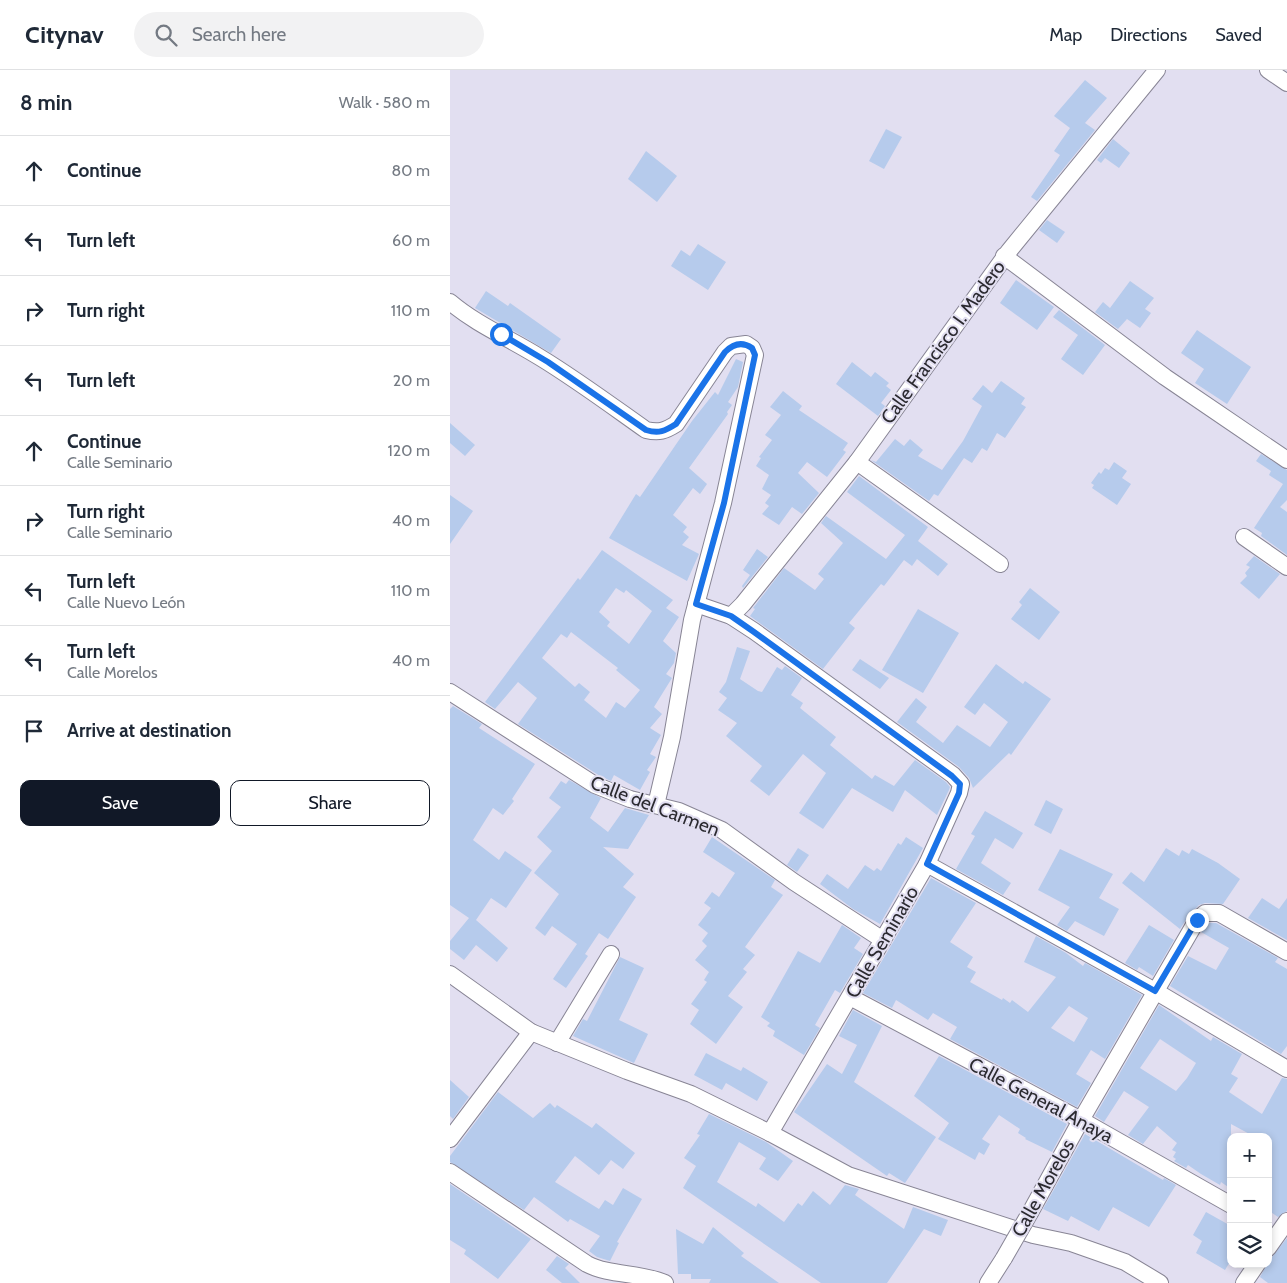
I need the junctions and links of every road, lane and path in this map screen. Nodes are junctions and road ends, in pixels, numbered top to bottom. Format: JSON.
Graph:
{"nodes":[{"id":1,"x":1157,"y":70,"type":"edge"},
{"id":2,"x":1268,"y":70,"type":"edge"},
{"id":3,"x":1287,"y":84,"type":"edge"},
{"id":4,"x":1004,"y":256,"type":"junction"},
{"id":5,"x":450,"y":302,"type":"edge"},
{"id":6,"x":1287,"y":460,"type":"edge"},
{"id":7,"x":857,"y":462,"type":"junction"},
{"id":8,"x":1244,"y":537,"type":"dead end"},
{"id":9,"x":1000,"y":564,"type":"dead end"},
{"id":10,"x":1287,"y":567,"type":"edge"},
{"id":11,"x":696,"y":604,"type":"junction"},
{"id":12,"x":731,"y":616,"type":"junction"},
{"id":13,"x":450,"y":692,"type":"edge"},
{"id":14,"x":656,"y":805,"type":"junction"},
{"id":15,"x":927,"y":864,"type":"junction"},
{"id":16,"x":883,"y":940,"type":"junction"},
{"id":17,"x":1287,"y":952,"type":"edge"},
{"id":18,"x":611,"y":954,"type":"dead end"},
{"id":19,"x":450,"y":974,"type":"edge"},
{"id":20,"x":1155,"y":991,"type":"junction"},
{"id":21,"x":850,"y":997,"type":"junction"},
{"id":22,"x":531,"y":1032,"type":"junction"},
{"id":23,"x":557,"y":1043,"type":"junction"},
{"id":24,"x":1287,"y":1068,"type":"edge"},
{"id":25,"x":1081,"y":1120,"type":"junction"},
{"id":26,"x":770,"y":1132,"type":"junction"},
{"id":27,"x":450,"y":1139,"type":"edge"},
{"id":28,"x":450,"y":1172,"type":"edge"},
{"id":29,"x":1227,"y":1203,"type":"edge"},
{"id":30,"x":1272,"y":1223,"type":"edge"},
{"id":31,"x":1286,"y":1223,"type":"edge"},
{"id":32,"x":1272,"y":1242,"type":"edge"},
{"id":33,"x":1254,"y":1268,"type":"edge"},
{"id":34,"x":665,"y":1283,"type":"edge"},
{"id":35,"x":988,"y":1283,"type":"edge"},
{"id":36,"x":1160,"y":1283,"type":"edge"},
{"id":37,"x":1244,"y":1283,"type":"edge"}],
"edges":[{"from":1,"to":4,"type":"street","name":"Calle Francisco I. Madero"},
{"from":2,"to":3,"type":"street"},
{"from":4,"to":6,"type":"street"},
{"from":4,"to":7,"type":"street","name":"Calle Francisco I. Madero"},
{"from":5,"to":11,"type":"street"},
{"from":7,"to":9,"type":"street"},
{"from":7,"to":12,"type":"street","name":"Calle Francisco I. Madero"},
{"from":8,"to":10,"type":"street"},
{"from":11,"to":12,"type":"street"},
{"from":11,"to":14,"type":"street"},
{"from":12,"to":15,"type":"street","name":"Calle Seminario"},
{"from":13,"to":14,"type":"street","name":"Calle del Carmen"},
{"from":14,"to":16,"type":"street","name":"Calle del Carmen"},
{"from":15,"to":16,"type":"street","name":"Calle Seminario"},
{"from":15,"to":20,"type":"street"},
{"from":16,"to":21,"type":"street","name":"Calle Seminario"},
{"from":17,"to":20,"type":"street","name":"Calle Morelos"},
{"from":18,"to":23,"type":"street"},
{"from":19,"to":22,"type":"street"},
{"from":20,"to":24,"type":"street"},
{"from":20,"to":25,"type":"street","name":"Calle Morelos"},
{"from":21,"to":25,"type":"street","name":"Calle General Anaya"},
{"from":21,"to":26,"type":"street","name":"Calle Seminario"},
{"from":22,"to":23,"type":"street"},
{"from":22,"to":27,"type":"street"},
{"from":23,"to":26,"type":"street"},
{"from":25,"to":29,"type":"street","name":"Calle General Anaya"},
{"from":25,"to":35,"type":"street","name":"Calle Morelos","bridge":true},
{"from":26,"to":36,"type":"street"},
{"from":28,"to":34,"type":"street"},
{"from":30,"to":31,"type":"street"},
{"from":31,"to":32,"type":"street"},
{"from":33,"to":37,"type":"street"}]}
